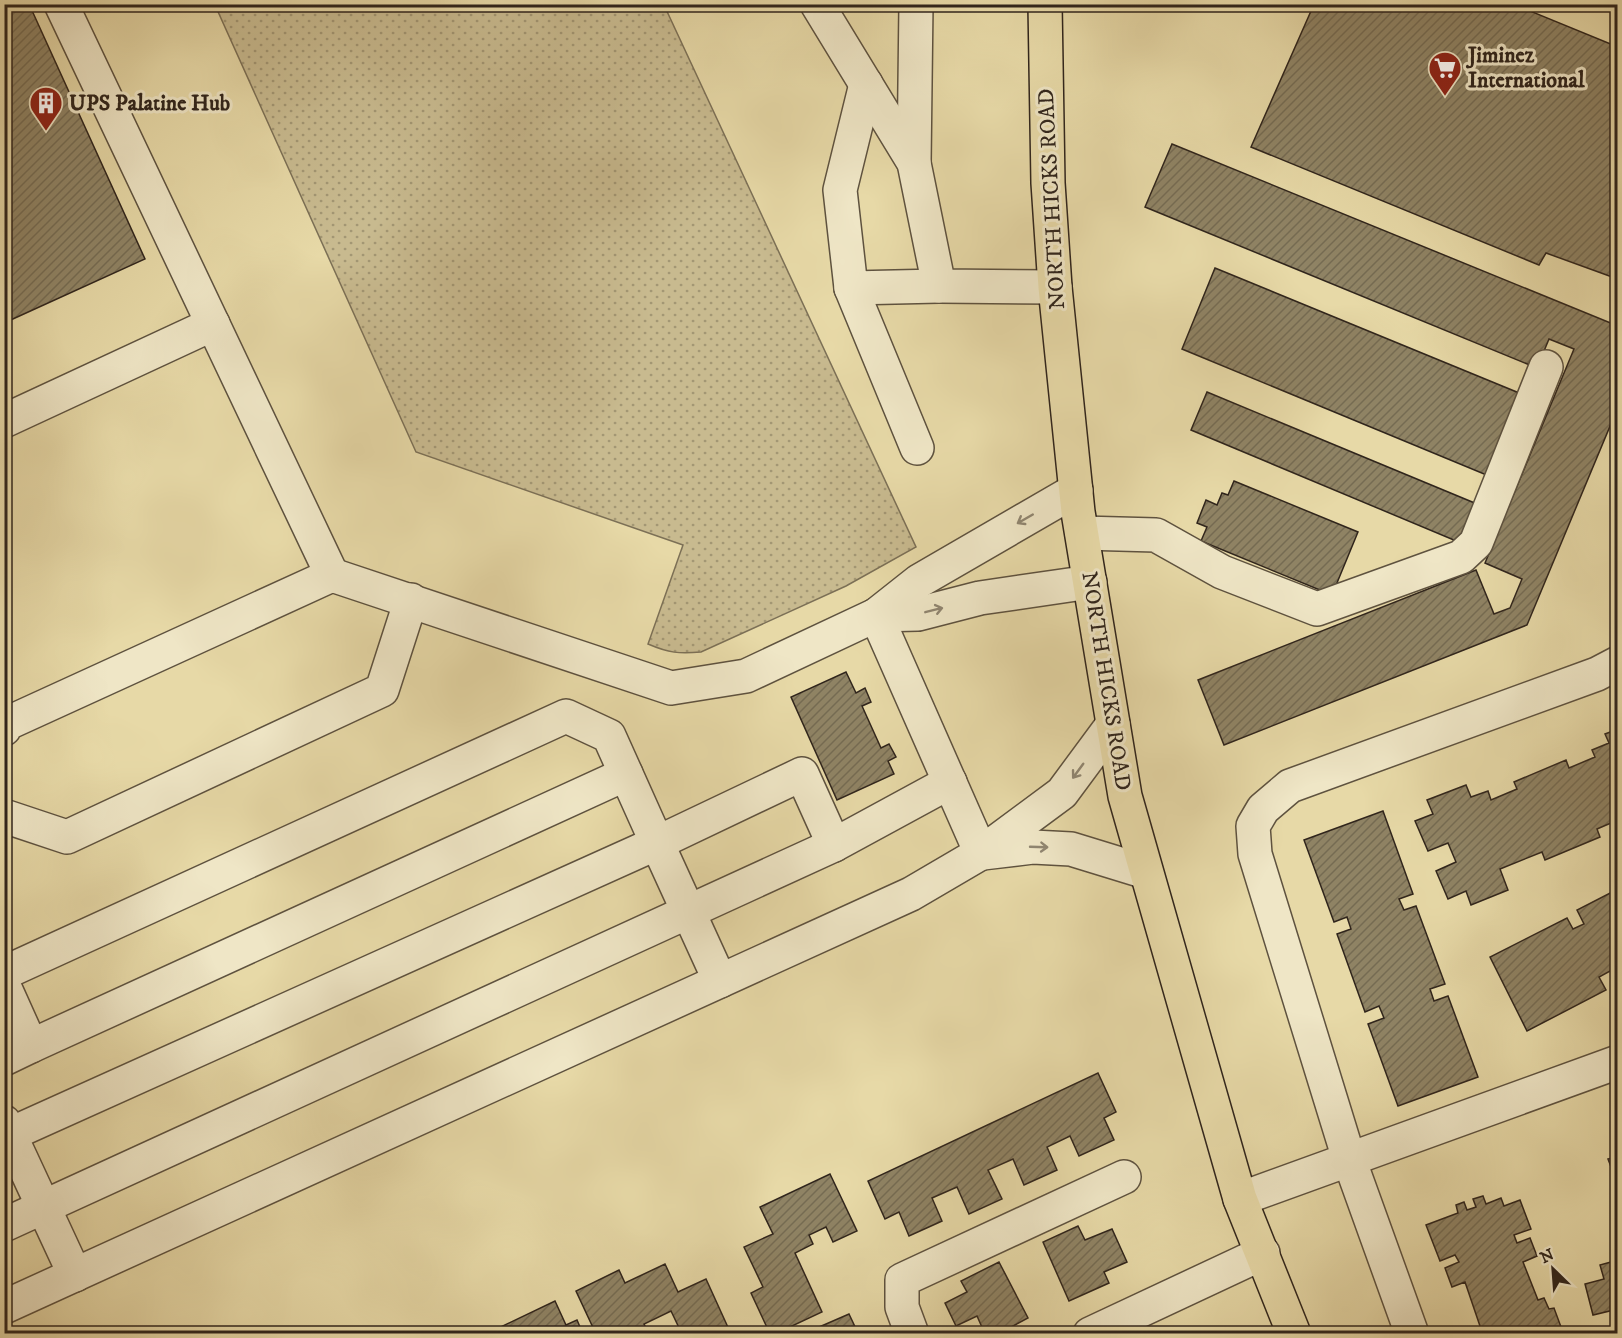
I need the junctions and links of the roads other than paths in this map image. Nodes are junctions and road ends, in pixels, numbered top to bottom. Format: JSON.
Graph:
{"nodes":[{"id":1,"x":61,"y":4,"type":"edge"},
{"id":2,"x":817,"y":4,"type":"edge"},
{"id":3,"x":916,"y":4,"type":"edge"},
{"id":4,"x":1045,"y":4,"type":"edge"},
{"id":5,"x":866,"y":84,"type":"junction"},
{"id":6,"x":914,"y":163,"type":"junction"},
{"id":7,"x":939,"y":286,"type":"junction"},
{"id":8,"x":1055,"y":287,"type":"junction"},
{"id":9,"x":851,"y":288,"type":"junction"},
{"id":10,"x":213,"y":324,"type":"junction"},
{"id":11,"x":1546,"y":367,"type":"dead end"},
{"id":12,"x":4,"y":421,"type":"edge"},
{"id":13,"x":917,"y":448,"type":"dead end"},
{"id":14,"x":1076,"y":490,"type":"junction"},
{"id":15,"x":1082,"y":533,"type":"junction"},
{"id":16,"x":332,"y":574,"type":"junction"},
{"id":17,"x":1090,"y":582,"type":"junction"},
{"id":18,"x":411,"y":600,"type":"junction"},
{"id":19,"x":876,"y":615,"type":"junction"},
{"id":20,"x":1617,"y":663,"type":"edge"},
{"id":21,"x":1113,"y":724,"type":"junction"},
{"id":22,"x":4,"y":729,"type":"edge"},
{"id":23,"x":626,"y":774,"type":"junction"},
{"id":24,"x":950,"y":782,"type":"junction"},
{"id":25,"x":4,"y":816,"type":"edge"},
{"id":26,"x":657,"y":843,"type":"junction"},
{"id":27,"x":834,"y":844,"type":"junction"},
{"id":28,"x":981,"y":853,"type":"junction"},
{"id":29,"x":1146,"y":872,"type":"junction"},
{"id":30,"x":689,"y":911,"type":"junction"},
{"id":31,"x":4,"y":973,"type":"edge"},
{"id":32,"x":720,"y":981,"type":"junction"},
{"id":33,"x":4,"y":986,"type":"edge"},
{"id":34,"x":18,"y":1052,"type":"edge"},
{"id":35,"x":1617,"y":1062,"type":"edge"},
{"id":36,"x":6,"y":1131,"type":"edge"},
{"id":37,"x":1349,"y":1159,"type":"junction"},
{"id":38,"x":1124,"y":1177,"type":"dead end"},
{"id":39,"x":1240,"y":1199,"type":"junction"},
{"id":40,"x":44,"y":1207,"type":"junction"},
{"id":41,"x":4,"y":1225,"type":"edge"},
{"id":42,"x":1263,"y":1253,"type":"junction"},
{"id":43,"x":75,"y":1275,"type":"junction"},
{"id":44,"x":4,"y":1307,"type":"edge"},
{"id":45,"x":912,"y":1334,"type":"edge"},
{"id":46,"x":1090,"y":1334,"type":"edge"},
{"id":47,"x":1294,"y":1334,"type":"edge"},
{"id":48,"x":1412,"y":1334,"type":"edge"}],
"edges":[{"from":1,"to":10,"type":"street"},
{"from":2,"to":5,"type":"street"},
{"from":3,"to":6,"type":"street"},
{"from":4,"to":8,"type":"main road","name":"NORTH HICKS ROAD"},
{"from":5,"to":6,"type":"street"},
{"from":5,"to":9,"type":"street"},
{"from":6,"to":7,"type":"street"},
{"from":7,"to":8,"type":"street"},
{"from":7,"to":9,"type":"street"},
{"from":8,"to":14,"type":"main road","name":"NORTH HICKS ROAD"},
{"from":9,"to":13,"type":"street"},
{"from":10,"to":12,"type":"street"},
{"from":10,"to":16,"type":"street"},
{"from":11,"to":15,"type":"street"},
{"from":14,"to":15,"type":"main road","name":"NORTH HICKS ROAD"},
{"from":14,"to":19,"type":"street","one_way":true},
{"from":15,"to":17,"type":"main road","name":"NORTH HICKS ROAD"},
{"from":16,"to":18,"type":"street"},
{"from":16,"to":22,"type":"street"},
{"from":19,"to":17,"type":"street","one_way":true},
{"from":17,"to":21,"type":"main road","name":"NORTH HICKS ROAD"},
{"from":18,"to":19,"type":"street"},
{"from":18,"to":25,"type":"street"},
{"from":19,"to":24,"type":"street"},
{"from":20,"to":37,"type":"street"},
{"from":21,"to":28,"type":"street","one_way":true},
{"from":21,"to":29,"type":"main road","name":"NORTH HICKS ROAD"},
{"from":23,"to":26,"type":"street"},
{"from":23,"to":31,"type":"street"},
{"from":23,"to":34,"type":"street"},
{"from":24,"to":27,"type":"street"},
{"from":24,"to":28,"type":"street"},
{"from":26,"to":27,"type":"street"},
{"from":26,"to":30,"type":"street"},
{"from":26,"to":36,"type":"street"},
{"from":27,"to":30,"type":"street"},
{"from":28,"to":29,"type":"street","one_way":true},
{"from":28,"to":32,"type":"street"},
{"from":29,"to":39,"type":"main road","name":"NORTH HICKS ROAD"},
{"from":30,"to":32,"type":"street"},
{"from":30,"to":40,"type":"street"},
{"from":32,"to":43,"type":"street"},
{"from":33,"to":34,"type":"street"},
{"from":35,"to":37,"type":"street"},
{"from":36,"to":40,"type":"street"},
{"from":37,"to":39,"type":"street"},
{"from":37,"to":48,"type":"street"},
{"from":38,"to":45,"type":"street"},
{"from":39,"to":42,"type":"main road","name":"NORTH HICKS ROAD"},
{"from":40,"to":41,"type":"street"},
{"from":40,"to":43,"type":"street"},
{"from":42,"to":46,"type":"street"},
{"from":42,"to":47,"type":"main road","name":"NORTH HICKS ROAD"},
{"from":43,"to":44,"type":"street"}]}
